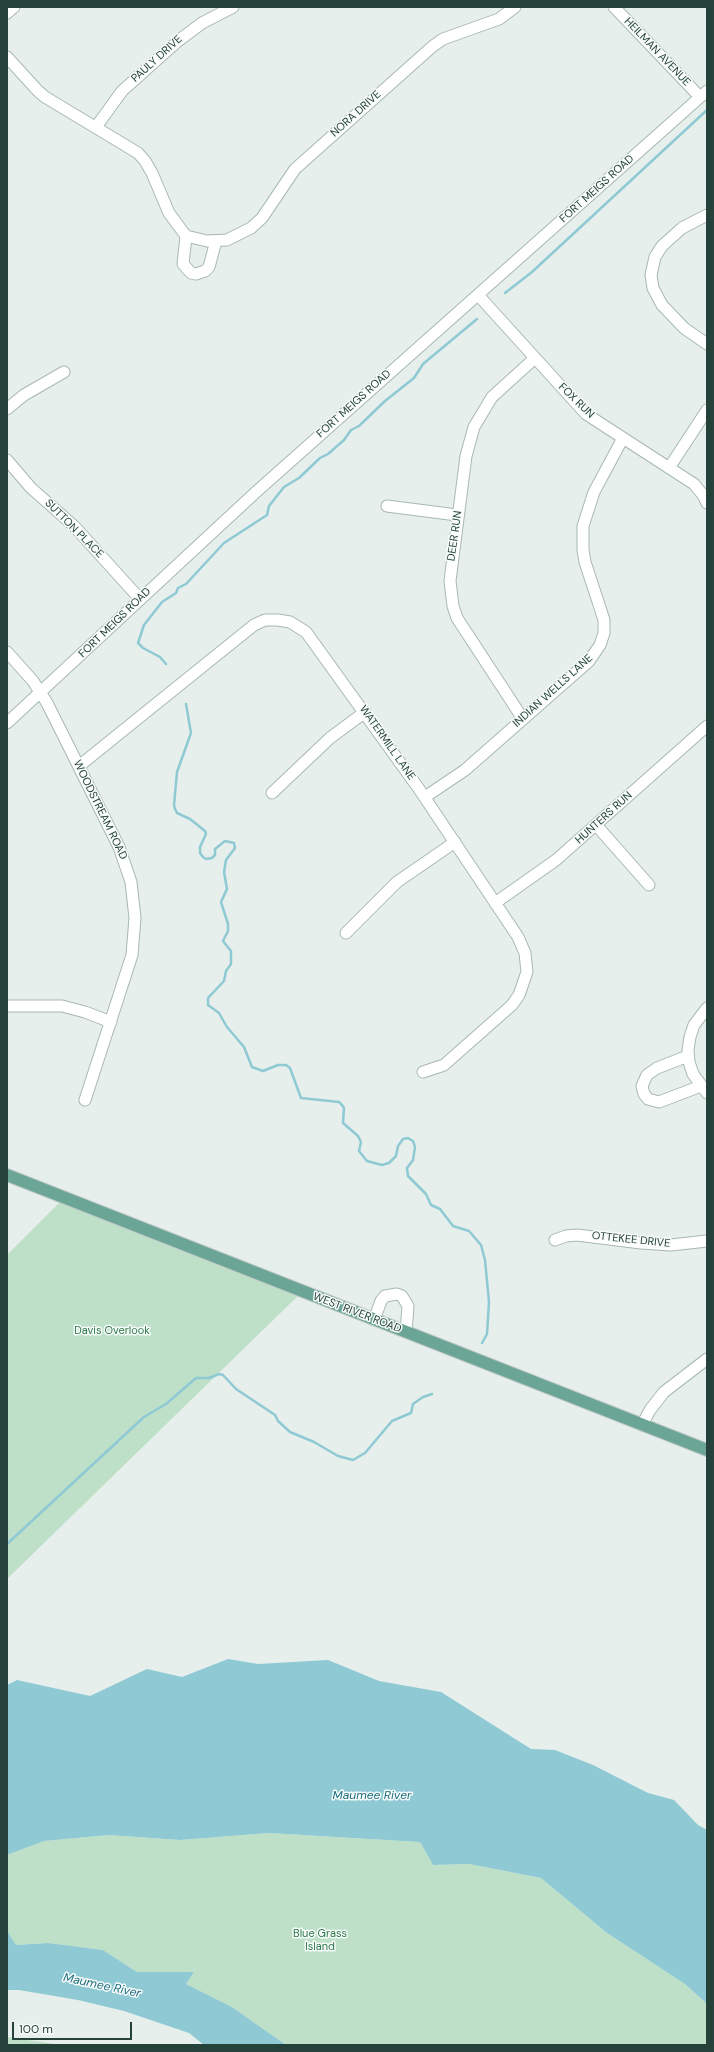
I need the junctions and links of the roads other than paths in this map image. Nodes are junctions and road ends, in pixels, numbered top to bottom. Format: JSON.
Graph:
{"nodes":[{"id":1,"x":14,"y":7,"type":"edge"},
{"id":2,"x":233,"y":7,"type":"edge"},
{"id":3,"x":515,"y":7,"type":"edge"},
{"id":4,"x":614,"y":7,"type":"edge"},
{"id":5,"x":7,"y":13,"type":"edge"},
{"id":6,"x":7,"y":57,"type":"edge"},
{"id":7,"x":703,"y":94,"type":"edge"},
{"id":8,"x":96,"y":127,"type":"junction"},
{"id":9,"x":707,"y":215,"type":"edge"},
{"id":10,"x":186,"y":236,"type":"junction"},
{"id":11,"x":216,"y":241,"type":"junction"},
{"id":12,"x":478,"y":295,"type":"junction"},
{"id":13,"x":707,"y":344,"type":"edge"},
{"id":14,"x":535,"y":358,"type":"junction"},
{"id":15,"x":64,"y":372,"type":"dead end"},
{"id":16,"x":7,"y":409,"type":"edge"},
{"id":17,"x":707,"y":410,"type":"edge"},
{"id":18,"x":622,"y":438,"type":"junction"},
{"id":19,"x":7,"y":460,"type":"edge"},
{"id":20,"x":669,"y":468,"type":"junction"},
{"id":21,"x":707,"y":503,"type":"edge"},
{"id":22,"x":387,"y":506,"type":"dead end"},
{"id":23,"x":457,"y":515,"type":"junction"},
{"id":24,"x":140,"y":599,"type":"junction"},
{"id":25,"x":7,"y":652,"type":"edge"},
{"id":26,"x":41,"y":693,"type":"junction"},
{"id":27,"x":365,"y":712,"type":"junction"},
{"id":28,"x":523,"y":719,"type":"junction"},
{"id":29,"x":7,"y":723,"type":"edge"},
{"id":30,"x":706,"y":728,"type":"edge"},
{"id":31,"x":79,"y":766,"type":"junction"},
{"id":32,"x":272,"y":793,"type":"dead end"},
{"id":33,"x":425,"y":797,"type":"junction"},
{"id":34,"x":596,"y":825,"type":"junction"},
{"id":35,"x":455,"y":842,"type":"junction"},
{"id":36,"x":649,"y":885,"type":"dead end"},
{"id":37,"x":495,"y":903,"type":"junction"},
{"id":38,"x":346,"y":933,"type":"dead end"},
{"id":39,"x":7,"y":1006,"type":"edge"},
{"id":40,"x":707,"y":1008,"type":"edge"},
{"id":41,"x":111,"y":1022,"type":"junction"},
{"id":42,"x":688,"y":1056,"type":"junction"},
{"id":43,"x":423,"y":1072,"type":"dead end"},
{"id":44,"x":704,"y":1090,"type":"edge"},
{"id":45,"x":85,"y":1100,"type":"dead end"},
{"id":46,"x":7,"y":1175,"type":"edge"},
{"id":47,"x":555,"y":1240,"type":"dead end"},
{"id":48,"x":707,"y":1241,"type":"edge"},
{"id":49,"x":374,"y":1320,"type":"junction"},
{"id":50,"x":406,"y":1332,"type":"junction"},
{"id":51,"x":707,"y":1360,"type":"edge"},
{"id":52,"x":642,"y":1425,"type":"junction"},
{"id":53,"x":707,"y":1450,"type":"edge"}],
"edges":[{"from":1,"to":5,"type":"street"},
{"from":2,"to":8,"type":"street","name":"PAULY DRIVE"},
{"from":3,"to":11,"type":"street","name":"NORA DRIVE"},
{"from":4,"to":7,"type":"street","name":"HEILMAN AVENUE"},
{"from":6,"to":8,"type":"street"},
{"from":7,"to":12,"type":"street","name":"FORT MEIGS ROAD"},
{"from":8,"to":10,"type":"street"},
{"from":9,"to":13,"type":"street"},
{"from":10,"to":11,"type":"street","name":"NORA DRIVE"},
{"from":10,"to":11,"type":"street"},
{"from":12,"to":14,"type":"street","name":"FOX RUN"},
{"from":12,"to":24,"type":"street","name":"FORT MEIGS ROAD"},
{"from":14,"to":18,"type":"street","name":"FOX RUN"},
{"from":14,"to":23,"type":"street","name":"DEER RUN"},
{"from":15,"to":16,"type":"street"},
{"from":17,"to":20,"type":"street"},
{"from":18,"to":20,"type":"street","name":"FOX RUN"},
{"from":18,"to":28,"type":"street","name":"INDIAN WELLS LANE"},
{"from":19,"to":24,"type":"street","name":"SUTTON PLACE"},
{"from":20,"to":21,"type":"street","name":"FOX RUN"},
{"from":22,"to":23,"type":"street"},
{"from":23,"to":28,"type":"street","name":"DEER RUN"},
{"from":24,"to":26,"type":"street","name":"FORT MEIGS ROAD"},
{"from":25,"to":26,"type":"street","name":"WOODSTREAM ROAD"},
{"from":26,"to":29,"type":"street","name":"FORT MEIGS ROAD"},
{"from":26,"to":31,"type":"street","name":"WOODSTREAM ROAD"},
{"from":27,"to":31,"type":"street","name":"WATERMILL LANE"},
{"from":27,"to":32,"type":"street"},
{"from":27,"to":33,"type":"street","name":"WATERMILL LANE"},
{"from":28,"to":33,"type":"street","name":"INDIAN WELLS LANE"},
{"from":30,"to":34,"type":"street","name":"HUNTERS RUN"},
{"from":31,"to":41,"type":"street","name":"WOODSTREAM ROAD"},
{"from":33,"to":35,"type":"street","name":"WATERMILL LANE"},
{"from":34,"to":36,"type":"street"},
{"from":34,"to":37,"type":"street","name":"HUNTERS RUN"},
{"from":35,"to":37,"type":"street","name":"WATERMILL LANE"},
{"from":35,"to":38,"type":"street"},
{"from":37,"to":43,"type":"street","name":"WATERMILL LANE"},
{"from":39,"to":41,"type":"street"},
{"from":40,"to":42,"type":"street"},
{"from":41,"to":45,"type":"street","name":"WOODSTREAM ROAD"},
{"from":42,"to":44,"type":"street"},
{"from":42,"to":44,"type":"street"},
{"from":46,"to":49,"type":"main road","name":"WEST RIVER ROAD"},
{"from":47,"to":48,"type":"street","name":"OTTEKEE DRIVE"},
{"from":49,"to":50,"type":"main road","name":"WEST RIVER ROAD"},
{"from":49,"to":50,"type":"street"},
{"from":50,"to":52,"type":"main road","name":"WEST RIVER ROAD"},
{"from":51,"to":52,"type":"street"},
{"from":52,"to":53,"type":"main road","name":"WEST RIVER ROAD"}]}
